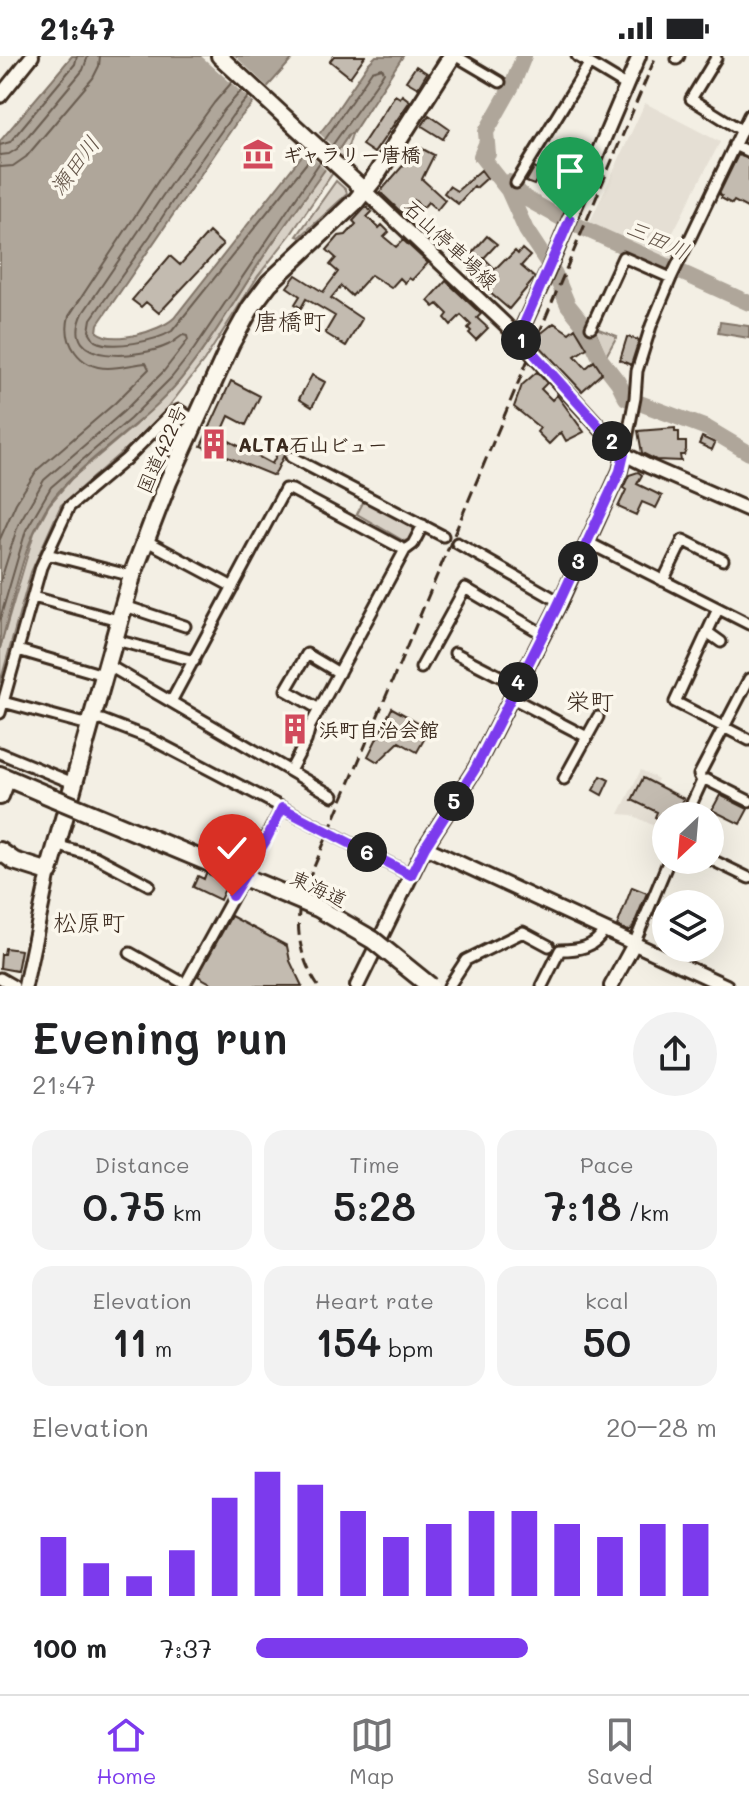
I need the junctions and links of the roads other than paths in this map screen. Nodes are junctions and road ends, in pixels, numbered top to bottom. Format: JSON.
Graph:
{"nodes":[{"id":1,"x":32,"y":56,"type":"edge"},
{"id":2,"x":219,"y":56,"type":"edge"},
{"id":3,"x":454,"y":56,"type":"edge"},
{"id":4,"x":577,"y":56,"type":"edge"},
{"id":5,"x":639,"y":56,"type":"edge"},
{"id":6,"x":716,"y":58,"type":"dead end"},
{"id":7,"x":589,"y":64,"type":"junction"},
{"id":8,"x":500,"y":82,"type":"dead end"},
{"id":9,"x":627,"y":86,"type":"junction"},
{"id":10,"x":0,"y":96,"type":"edge"},
{"id":11,"x":749,"y":115,"type":"edge"},
{"id":12,"x":741,"y":130,"type":"junction"},
{"id":13,"x":734,"y":145,"type":"junction"},
{"id":14,"x":749,"y":152,"type":"edge"},
{"id":15,"x":516,"y":183,"type":"dead end"},
{"id":16,"x":358,"y":185,"type":"junction"},
{"id":17,"x":674,"y":272,"type":"junction"},
{"id":18,"x":591,"y":327,"type":"dead end"},
{"id":19,"x":517,"y":335,"type":"junction"},
{"id":20,"x":196,"y":421,"type":"junction"},
{"id":21,"x":624,"y":454,"type":"junction"},
{"id":22,"x":291,"y":457,"type":"dead end"},
{"id":23,"x":749,"y":510,"type":"edge"},
{"id":24,"x":423,"y":525,"type":"junction"},
{"id":25,"x":443,"y":536,"type":"dead end"},
{"id":26,"x":145,"y":540,"type":"junction"},
{"id":27,"x":587,"y":542,"type":"junction"},
{"id":28,"x":457,"y":543,"type":"dead end"},
{"id":29,"x":405,"y":550,"type":"junction"},
{"id":30,"x":47,"y":554,"type":"junction"},
{"id":31,"x":723,"y":560,"type":"dead end"},
{"id":32,"x":132,"y":576,"type":"junction"},
{"id":33,"x":663,"y":581,"type":"junction"},
{"id":34,"x":233,"y":587,"type":"junction"},
{"id":35,"x":33,"y":597,"type":"junction"},
{"id":36,"x":560,"y":602,"type":"junction"},
{"id":37,"x":718,"y":609,"type":"junction"},
{"id":38,"x":120,"y":613,"type":"junction"},
{"id":39,"x":749,"y":624,"type":"edge"},
{"id":40,"x":185,"y":626,"type":"dead end"},
{"id":41,"x":707,"y":632,"type":"junction"},
{"id":42,"x":543,"y":634,"type":"junction"},
{"id":43,"x":112,"y":639,"type":"junction"},
{"id":44,"x":721,"y":642,"type":"dead end"},
{"id":45,"x":18,"y":650,"type":"junction"},
{"id":46,"x":455,"y":653,"type":"dead end"},
{"id":47,"x":194,"y":661,"type":"junction"},
{"id":48,"x":421,"y":668,"type":"dead end"},
{"id":49,"x":104,"y":669,"type":"junction"},
{"id":50,"x":339,"y":673,"type":"junction"},
{"id":51,"x":749,"y":679,"type":"edge"},
{"id":52,"x":514,"y":691,"type":"junction"},
{"id":53,"x":172,"y":700,"type":"junction"},
{"id":54,"x":3,"y":702,"type":"junction"},
{"id":55,"x":319,"y":709,"type":"junction"},
{"id":56,"x":0,"y":713,"type":"edge"},
{"id":57,"x":598,"y":717,"type":"dead end"},
{"id":58,"x":90,"y":721,"type":"junction"},
{"id":59,"x":724,"y":727,"type":"junction"},
{"id":60,"x":587,"y":737,"type":"junction"},
{"id":61,"x":749,"y":740,"type":"edge"},
{"id":62,"x":0,"y":753,"type":"edge"},
{"id":63,"x":290,"y":771,"type":"junction"},
{"id":64,"x":4,"y":777,"type":"edge"},
{"id":65,"x":564,"y":779,"type":"dead end"},
{"id":66,"x":702,"y":781,"type":"junction"},
{"id":67,"x":73,"y":783,"type":"junction"},
{"id":68,"x":0,"y":796,"type":"edge"},
{"id":69,"x":333,"y":796,"type":"dead end"},
{"id":70,"x":61,"y":801,"type":"junction"},
{"id":71,"x":749,"y":801,"type":"edge"},
{"id":72,"x":692,"y":802,"type":"edge"},
{"id":73,"x":282,"y":808,"type":"junction"},
{"id":74,"x":56,"y":845,"type":"junction"},
{"id":75,"x":425,"y":847,"type":"junction"},
{"id":76,"x":0,"y":851,"type":"edge"},
{"id":77,"x":724,"y":866,"type":"edge"},
{"id":78,"x":49,"y":872,"type":"junction"},
{"id":79,"x":663,"y":874,"type":"edge"},
{"id":80,"x":411,"y":875,"type":"junction"},
{"id":81,"x":243,"y":877,"type":"junction"},
{"id":82,"x":749,"y":878,"type":"edge"},
{"id":83,"x":149,"y":885,"type":"dead end"},
{"id":84,"x":603,"y":931,"type":"junction"},
{"id":85,"x":378,"y":944,"type":"junction"},
{"id":86,"x":634,"y":944,"type":"junction"},
{"id":87,"x":549,"y":946,"type":"dead end"},
{"id":88,"x":130,"y":953,"type":"dead end"},
{"id":89,"x":0,"y":978,"type":"edge"},
{"id":90,"x":184,"y":985,"type":"edge"},
{"id":91,"x":14,"y":986,"type":"edge"},
{"id":92,"x":25,"y":986,"type":"edge"},
{"id":93,"x":357,"y":986,"type":"edge"},
{"id":94,"x":431,"y":986,"type":"edge"},
{"id":95,"x":449,"y":986,"type":"edge"},
{"id":96,"x":542,"y":986,"type":"edge"},
{"id":97,"x":611,"y":986,"type":"edge"},
{"id":98,"x":726,"y":986,"type":"edge"}],
"edges":[{"from":1,"to":10,"type":"main road"},
{"from":2,"to":16,"type":"main road"},
{"from":3,"to":8,"type":"street"},
{"from":3,"to":16,"type":"highway","name":"国道422号"},
{"from":4,"to":7,"type":"street"},
{"from":5,"to":9,"type":"main road"},
{"from":6,"to":12,"type":"street"},
{"from":7,"to":9,"type":"street"},
{"from":7,"to":15,"type":"street"},
{"from":9,"to":19,"type":"main road"},
{"from":11,"to":12,"type":"street"},
{"from":12,"to":13,"type":"street"},
{"from":13,"to":14,"type":"street"},
{"from":13,"to":17,"type":"street"},
{"from":16,"to":19,"type":"main road","name":"石山停車場線"},
{"from":16,"to":20,"type":"highway","name":"国道422号"},
{"from":17,"to":18,"type":"street"},
{"from":17,"to":21,"type":"street"},
{"from":19,"to":21,"type":"main road","name":"石山停車場線"},
{"from":20,"to":26,"type":"highway","name":"国道422号"},
{"from":20,"to":30,"type":"street"},
{"from":21,"to":23,"type":"main road"},
{"from":21,"to":27,"type":"main road"},
{"from":22,"to":24,"type":"street"},
{"from":24,"to":25,"type":"street"},
{"from":24,"to":29,"type":"street"},
{"from":26,"to":32,"type":"highway","name":"国道422号"},
{"from":26,"to":34,"type":"street"},
{"from":27,"to":33,"type":"street"},
{"from":27,"to":36,"type":"main road"},
{"from":28,"to":36,"type":"street"},
{"from":29,"to":34,"type":"street"},
{"from":29,"to":50,"type":"street"},
{"from":30,"to":32,"type":"street"},
{"from":30,"to":35,"type":"street"},
{"from":31,"to":33,"type":"street"},
{"from":32,"to":38,"type":"highway","name":"国道422号"},
{"from":33,"to":37,"type":"street"},
{"from":34,"to":47,"type":"street"},
{"from":35,"to":38,"type":"street"},
{"from":35,"to":45,"type":"street"},
{"from":36,"to":42,"type":"main road"},
{"from":37,"to":39,"type":"street"},
{"from":37,"to":41,"type":"street"},
{"from":38,"to":40,"type":"street"},
{"from":38,"to":43,"type":"highway","name":"国道422号"},
{"from":41,"to":44,"type":"street"},
{"from":41,"to":59,"type":"street"},
{"from":42,"to":48,"type":"street"},
{"from":42,"to":52,"type":"main road"},
{"from":43,"to":47,"type":"street"},
{"from":43,"to":49,"type":"highway","name":"国道422号"},
{"from":45,"to":49,"type":"street"},
{"from":45,"to":54,"type":"street"},
{"from":46,"to":52,"type":"street"},
{"from":47,"to":53,"type":"street"},
{"from":49,"to":53,"type":"street"},
{"from":49,"to":58,"type":"highway","name":"国道422号"},
{"from":50,"to":55,"type":"street"},
{"from":50,"to":55,"type":"street"},
{"from":51,"to":59,"type":"street"},
{"from":52,"to":60,"type":"street"},
{"from":52,"to":75,"type":"main road"},
{"from":53,"to":63,"type":"street"},
{"from":54,"to":56,"type":"street"},
{"from":54,"to":58,"type":"street"},
{"from":55,"to":63,"type":"street"},
{"from":57,"to":60,"type":"street"},
{"from":58,"to":67,"type":"highway","name":"国道422号"},
{"from":58,"to":73,"type":"street"},
{"from":59,"to":61,"type":"street"},
{"from":59,"to":66,"type":"street"},
{"from":60,"to":65,"type":"street"},
{"from":62,"to":67,"type":"street"},
{"from":63,"to":69,"type":"street"},
{"from":64,"to":68,"type":"highway"},
{"from":64,"to":70,"type":"highway","name":"東海道"},
{"from":66,"to":71,"type":"street"},
{"from":66,"to":72,"type":"street"},
{"from":67,"to":70,"type":"highway","name":"国道422号"},
{"from":70,"to":74,"type":"highway","name":"国道422号"},
{"from":70,"to":81,"type":"street"},
{"from":70,"to":94,"type":"highway","name":"東海道","bridge":true},
{"from":73,"to":80,"type":"street"},
{"from":73,"to":81,"type":"street"},
{"from":74,"to":78,"type":"highway","name":"国道422号"},
{"from":74,"to":83,"type":"street"},
{"from":75,"to":80,"type":"main road"},
{"from":75,"to":84,"type":"main road"},
{"from":76,"to":78,"type":"highway"},
{"from":77,"to":82,"type":"street"},
{"from":78,"to":92,"type":"main road"},
{"from":79,"to":86,"type":"street"},
{"from":80,"to":85,"type":"main road"},
{"from":81,"to":85,"type":"street"},
{"from":81,"to":90,"type":"street"},
{"from":84,"to":86,"type":"main road"},
{"from":84,"to":96,"type":"street"},
{"from":85,"to":93,"type":"main road"},
{"from":85,"to":94,"type":"street"},
{"from":86,"to":97,"type":"main road"},
{"from":86,"to":98,"type":"main road"},
{"from":87,"to":95,"type":"street"},
{"from":88,"to":90,"type":"street"},
{"from":89,"to":91,"type":"street"}]}
